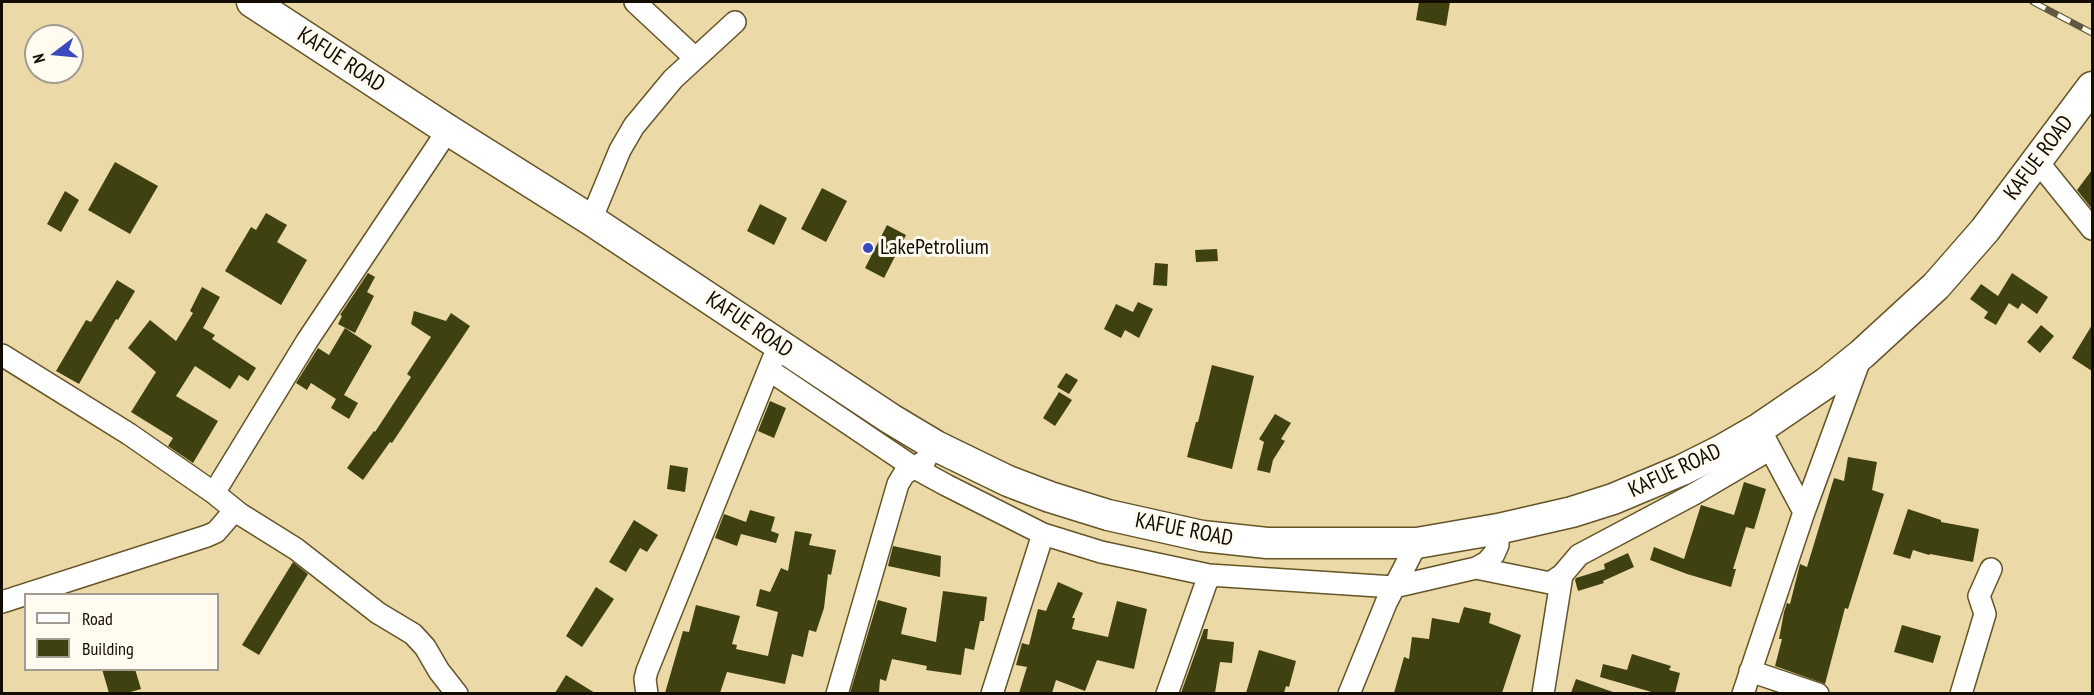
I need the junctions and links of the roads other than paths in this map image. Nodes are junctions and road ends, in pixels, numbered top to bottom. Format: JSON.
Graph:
{"nodes":[{"id":1,"x":252,"y":2,"type":"edge"},
{"id":2,"x":635,"y":2,"type":"edge"},
{"id":3,"x":735,"y":22,"type":"dead end"},
{"id":4,"x":695,"y":58,"type":"junction"},
{"id":5,"x":2090,"y":96,"type":"edge"},
{"id":6,"x":448,"y":130,"type":"junction"},
{"id":7,"x":2038,"y":162,"type":"junction"},
{"id":8,"x":591,"y":220,"type":"junction"},
{"id":9,"x":2092,"y":229,"type":"edge"},
{"id":10,"x":1862,"y":354,"type":"junction"},
{"id":11,"x":2,"y":355,"type":"edge"},
{"id":12,"x":774,"y":358,"type":"junction"},
{"id":13,"x":1765,"y":439,"type":"junction"},
{"id":14,"x":936,"y":446,"type":"junction"},
{"id":15,"x":913,"y":467,"type":"junction"},
{"id":16,"x":214,"y":493,"type":"junction"},
{"id":17,"x":235,"y":510,"type":"junction"},
{"id":18,"x":1804,"y":512,"type":"junction"},
{"id":19,"x":1498,"y":529,"type":"junction"},
{"id":20,"x":1043,"y":534,"type":"junction"},
{"id":21,"x":1417,"y":543,"type":"junction"},
{"id":22,"x":1476,"y":568,"type":"junction"},
{"id":23,"x":1991,"y":569,"type":"dead end"},
{"id":24,"x":1209,"y":575,"type":"junction"},
{"id":25,"x":1562,"y":576,"type":"junction"},
{"id":26,"x":1394,"y":586,"type":"junction"},
{"id":27,"x":30,"y":593,"type":"edge"},
{"id":28,"x":24,"y":595,"type":"edge"},
{"id":29,"x":2,"y":602,"type":"edge"},
{"id":30,"x":1750,"y":671,"type":"junction"},
{"id":31,"x":457,"y":693,"type":"edge"},
{"id":32,"x":648,"y":693,"type":"edge"},
{"id":33,"x":837,"y":693,"type":"edge"},
{"id":34,"x":992,"y":693,"type":"edge"},
{"id":35,"x":1167,"y":693,"type":"edge"},
{"id":36,"x":1349,"y":693,"type":"edge"},
{"id":37,"x":1543,"y":693,"type":"edge"},
{"id":38,"x":1743,"y":693,"type":"edge"},
{"id":39,"x":1818,"y":693,"type":"edge"},
{"id":40,"x":1961,"y":693,"type":"edge"}],
"edges":[{"from":1,"to":6,"type":"highway","name":"KAFUE ROAD"},
{"from":2,"to":4,"type":"street"},
{"from":3,"to":4,"type":"street"},
{"from":4,"to":8,"type":"street"},
{"from":5,"to":7,"type":"highway","name":"KAFUE ROAD"},
{"from":6,"to":8,"type":"highway","name":"KAFUE ROAD"},
{"from":6,"to":16,"type":"street"},
{"from":7,"to":9,"type":"street"},
{"from":7,"to":10,"type":"highway","name":"KAFUE ROAD"},
{"from":8,"to":12,"type":"highway","name":"KAFUE ROAD"},
{"from":10,"to":13,"type":"highway","name":"KAFUE ROAD"},
{"from":10,"to":18,"type":"street"},
{"from":11,"to":16,"type":"street"},
{"from":12,"to":14,"type":"highway","name":"KAFUE ROAD"},
{"from":12,"to":15,"type":"street"},
{"from":12,"to":32,"type":"street"},
{"from":13,"to":18,"type":"street"},
{"from":13,"to":19,"type":"highway","name":"KAFUE ROAD"},
{"from":13,"to":25,"type":"street"},
{"from":14,"to":15,"type":"street"},
{"from":14,"to":21,"type":"highway","name":"KAFUE ROAD"},
{"from":15,"to":20,"type":"street"},
{"from":15,"to":33,"type":"street"},
{"from":16,"to":17,"type":"street"},
{"from":17,"to":27,"type":"street"},
{"from":17,"to":31,"type":"street"},
{"from":18,"to":30,"type":"street"},
{"from":19,"to":21,"type":"highway","name":"KAFUE ROAD"},
{"from":19,"to":22,"type":"street"},
{"from":20,"to":24,"type":"street"},
{"from":20,"to":34,"type":"street"},
{"from":21,"to":26,"type":"street"},
{"from":22,"to":25,"type":"street"},
{"from":22,"to":26,"type":"street"},
{"from":23,"to":40,"type":"street"},
{"from":24,"to":26,"type":"street"},
{"from":24,"to":35,"type":"street"},
{"from":25,"to":37,"type":"street"},
{"from":26,"to":36,"type":"street"},
{"from":28,"to":29,"type":"street"},
{"from":30,"to":38,"type":"street"},
{"from":30,"to":39,"type":"street"}]}
